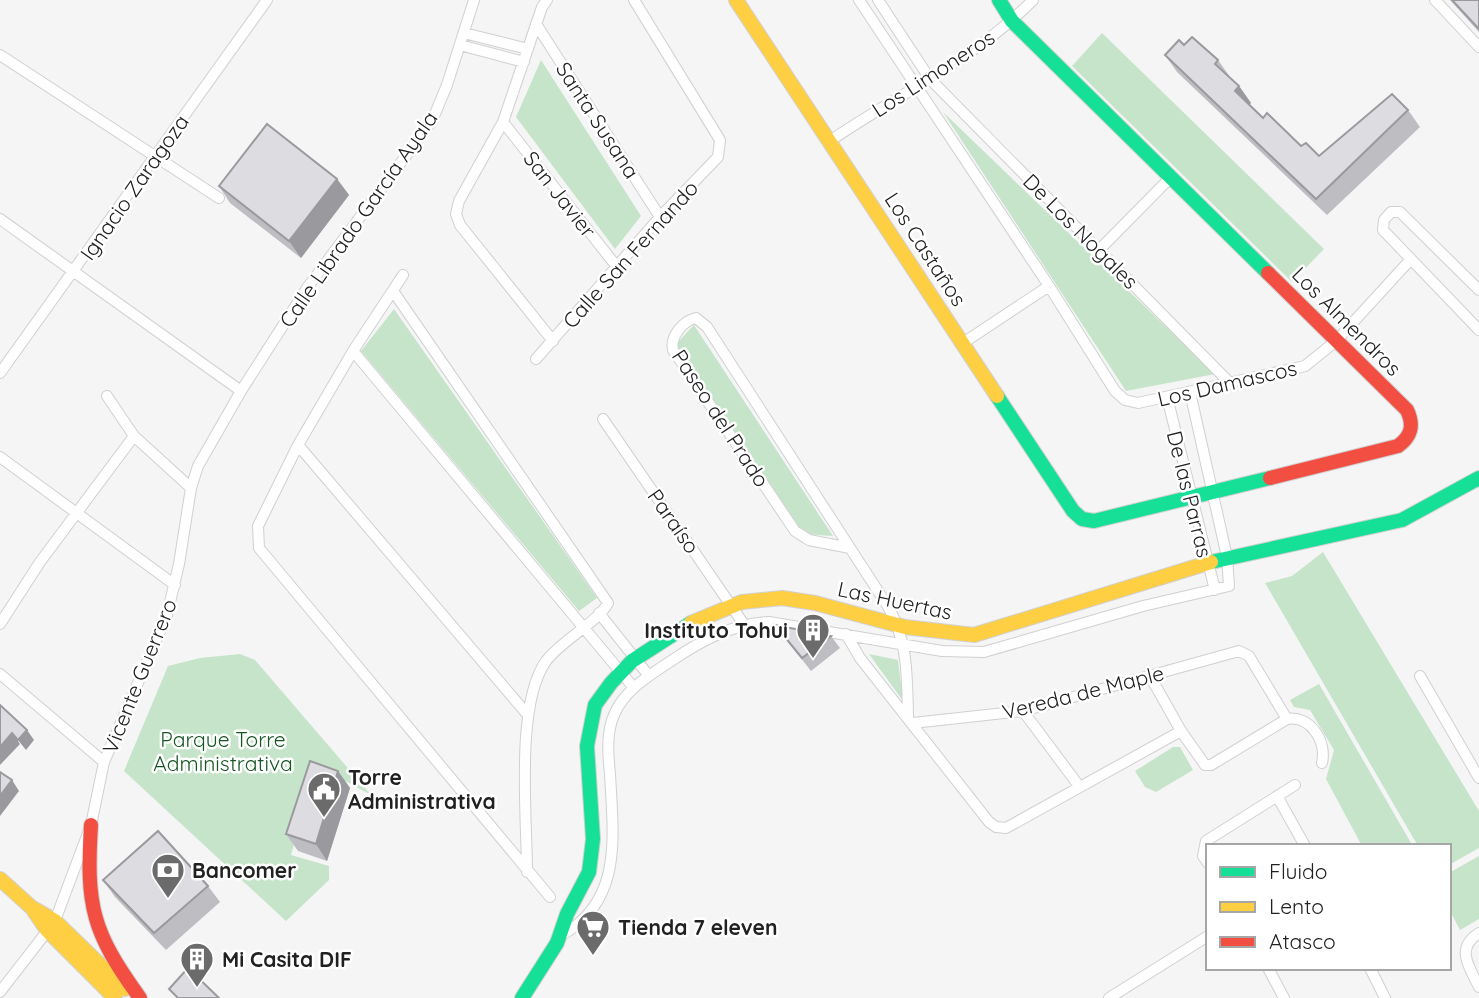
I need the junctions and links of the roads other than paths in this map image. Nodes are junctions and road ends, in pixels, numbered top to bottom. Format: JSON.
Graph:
{"nodes":[{"id":1,"x":267,"y":0,"type":"edge"},
{"id":2,"x":474,"y":0,"type":"edge"},
{"id":3,"x":547,"y":0,"type":"edge"},
{"id":4,"x":634,"y":0,"type":"edge"},
{"id":5,"x":736,"y":0,"type":"edge"},
{"id":6,"x":859,"y":0,"type":"edge"},
{"id":7,"x":878,"y":0,"type":"edge"},
{"id":8,"x":999,"y":0,"type":"edge"},
{"id":9,"x":1033,"y":0,"type":"edge"},
{"id":10,"x":1435,"y":0,"type":"edge"},
{"id":11,"x":1012,"y":21,"type":"junction"},
{"id":12,"x":536,"y":24,"type":"junction"},
{"id":13,"x":464,"y":33,"type":"junction"},
{"id":14,"x":460,"y":45,"type":"junction"},
{"id":15,"x":1479,"y":47,"type":"edge"},
{"id":16,"x":528,"y":49,"type":"junction"},
{"id":17,"x":0,"y":55,"type":"edge"},
{"id":18,"x":524,"y":62,"type":"junction"},
{"id":19,"x":930,"y":79,"type":"junction"},
{"id":20,"x":916,"y":87,"type":"junction"},
{"id":21,"x":503,"y":122,"type":"junction"},
{"id":22,"x":830,"y":141,"type":"junction"},
{"id":23,"x":157,"y":156,"type":"junction"},
{"id":24,"x":1172,"y":176,"type":"junction"},
{"id":25,"x":219,"y":198,"type":"edge"},
{"id":26,"x":660,"y":217,"type":"junction"},
{"id":27,"x":0,"y":219,"type":"edge"},
{"id":28,"x":1100,"y":249,"type":"junction"},
{"id":29,"x":1411,"y":259,"type":"junction"},
{"id":30,"x":617,"y":267,"type":"junction"},
{"id":31,"x":74,"y":272,"type":"junction"},
{"id":32,"x":403,"y":275,"type":"dead end"},
{"id":33,"x":1049,"y":286,"type":"junction"},
{"id":34,"x":1479,"y":290,"type":"edge"},
{"id":35,"x":393,"y":291,"type":"junction"},
{"id":36,"x":1479,"y":330,"type":"edge"},
{"id":37,"x":553,"y":341,"type":"junction"},
{"id":38,"x":1336,"y":341,"type":"junction"},
{"id":39,"x":963,"y":343,"type":"junction"},
{"id":40,"x":353,"y":351,"type":"junction"},
{"id":41,"x":536,"y":359,"type":"dead end"},
{"id":42,"x":0,"y":373,"type":"edge"},
{"id":43,"x":1231,"y":384,"type":"junction"},
{"id":44,"x":241,"y":391,"type":"junction"},
{"id":45,"x":1190,"y":392,"type":"junction"},
{"id":46,"x":107,"y":396,"type":"dead end"},
{"id":47,"x":1167,"y":397,"type":"junction"},
{"id":48,"x":1125,"y":400,"type":"joint"},
{"id":49,"x":603,"y":419,"type":"dead end"},
{"id":50,"x":134,"y":436,"type":"junction"},
{"id":51,"x":298,"y":445,"type":"junction"},
{"id":52,"x":0,"y":457,"type":"edge"},
{"id":53,"x":1479,"y":478,"type":"edge"},
{"id":54,"x":191,"y":488,"type":"junction"},
{"id":55,"x":1213,"y":492,"type":"junction"},
{"id":56,"x":1191,"y":497,"type":"junction"},
{"id":57,"x":76,"y":512,"type":"junction"},
{"id":58,"x":1082,"y":519,"type":"joint"},
{"id":59,"x":850,"y":548,"type":"junction"},
{"id":60,"x":1227,"y":557,"type":"junction"},
{"id":61,"x":1207,"y":563,"type":"junction"},
{"id":62,"x":1231,"y":582,"type":"joint"},
{"id":63,"x":175,"y":584,"type":"junction"},
{"id":64,"x":1215,"y":590,"type":"junction"},
{"id":65,"x":731,"y":604,"type":"junction"},
{"id":66,"x":599,"y":613,"type":"junction"},
{"id":67,"x":743,"y":623,"type":"junction"},
{"id":68,"x":0,"y":624,"type":"edge"},
{"id":69,"x":900,"y":626,"type":"junction"},
{"id":70,"x":581,"y":627,"type":"junction"},
{"id":71,"x":846,"y":634,"type":"junction"},
{"id":72,"x":904,"y":645,"type":"junction"},
{"id":73,"x":637,"y":660,"type":"junction"},
{"id":74,"x":621,"y":673,"type":"junction"},
{"id":75,"x":0,"y":674,"type":"edge"},
{"id":76,"x":649,"y":676,"type":"junction"},
{"id":77,"x":1150,"y":676,"type":"junction"},
{"id":78,"x":1420,"y":676,"type":"dead end"},
{"id":79,"x":634,"y":688,"type":"junction"},
{"id":80,"x":1023,"y":712,"type":"junction"},
{"id":81,"x":527,"y":714,"type":"junction"},
{"id":82,"x":910,"y":719,"type":"junction"},
{"id":83,"x":1287,"y":719,"type":"junction"},
{"id":84,"x":1181,"y":732,"type":"junction"},
{"id":85,"x":104,"y":762,"type":"junction"},
{"id":86,"x":1322,"y":763,"type":"dead end"},
{"id":87,"x":1479,"y":778,"type":"edge"},
{"id":88,"x":1295,"y":785,"type":"dead end"},
{"id":89,"x":1079,"y":786,"type":"junction"},
{"id":90,"x":1277,"y":796,"type":"junction"},
{"id":91,"x":90,"y":825,"type":"junction"},
{"id":92,"x":1304,"y":844,"type":"edge"},
{"id":93,"x":1206,"y":857,"type":"edge"},
{"id":94,"x":527,"y":872,"type":"junction"},
{"id":95,"x":0,"y":879,"type":"edge"},
{"id":96,"x":550,"y":897,"type":"dead end"},
{"id":97,"x":51,"y":925,"type":"junction"},
{"id":98,"x":1479,"y":933,"type":"edge"},
{"id":99,"x":560,"y":936,"type":"junction"},
{"id":100,"x":1206,"y":937,"type":"edge"},
{"id":101,"x":1269,"y":970,"type":"edge"},
{"id":102,"x":1371,"y":970,"type":"edge"},
{"id":103,"x":1479,"y":986,"type":"edge"},
{"id":104,"x":0,"y":992,"type":"edge"},
{"id":105,"x":115,"y":998,"type":"edge"},
{"id":106,"x":134,"y":998,"type":"edge"},
{"id":107,"x":141,"y":998,"type":"edge"},
{"id":108,"x":522,"y":998,"type":"edge"},
{"id":109,"x":1109,"y":998,"type":"edge"},
{"id":110,"x":1284,"y":998,"type":"edge"},
{"id":111,"x":1385,"y":998,"type":"edge"}],
"edges":[{"from":1,"to":23,"type":"street","name":"Ignacio Zaragoza"},
{"from":2,"to":13,"type":"street","name":"Calle Librado García Ayala"},
{"from":3,"to":12,"type":"street"},
{"from":4,"to":26,"type":"street","name":"Calle San Fernando"},
{"from":5,"to":22,"type":"street","name":"Los Castaños"},
{"from":6,"to":20,"type":"street"},
{"from":7,"to":19,"type":"street"},
{"from":8,"to":11,"type":"street","name":"Los Almendros"},
{"from":9,"to":11,"type":"street","name":"Los Limoneros"},
{"from":10,"to":15,"type":"street"},
{"from":11,"to":19,"type":"street","name":"Los Limoneros"},
{"from":11,"to":24,"type":"street","name":"Los Almendros"},
{"from":12,"to":16,"type":"street"},
{"from":12,"to":26,"type":"street","name":"Santa Susana"},
{"from":13,"to":14,"type":"street","name":"Calle Librado García Ayala"},
{"from":13,"to":16,"type":"street"},
{"from":14,"to":18,"type":"street"},
{"from":14,"to":44,"type":"street","name":"Calle Librado García Ayala"},
{"from":16,"to":18,"type":"street"},
{"from":17,"to":23,"type":"street"},
{"from":18,"to":21,"type":"street"},
{"from":19,"to":20,"type":"street","name":"Los Limoneros"},
{"from":19,"to":28,"type":"street","name":"De Los Nogales"},
{"from":20,"to":22,"type":"street","name":"Los Limoneros"},
{"from":20,"to":33,"type":"street","name":"De Los Nogales"},
{"from":21,"to":30,"type":"street","name":"San Javier"},
{"from":21,"to":37,"type":"street"},
{"from":22,"to":39,"type":"street","name":"Los Castaños"},
{"from":23,"to":25,"type":"street"},
{"from":23,"to":31,"type":"street","name":"Ignacio Zaragoza"},
{"from":24,"to":28,"type":"street"},
{"from":24,"to":38,"type":"street","name":"Los Almendros"},
{"from":26,"to":30,"type":"street","name":"Calle San Fernando"},
{"from":27,"to":31,"type":"street"},
{"from":28,"to":43,"type":"street","name":"De Los Nogales"},
{"from":29,"to":34,"type":"street"},
{"from":29,"to":36,"type":"street"},
{"from":29,"to":38,"type":"street","name":"Los Damascos"},
{"from":30,"to":37,"type":"street","name":"Calle San Fernando"},
{"from":31,"to":42,"type":"street","name":"Ignacio Zaragoza"},
{"from":31,"to":44,"type":"street"},
{"from":32,"to":35,"type":"street"},
{"from":33,"to":39,"type":"street"},
{"from":33,"to":48,"type":"street","name":"De Los Nogales"},
{"from":35,"to":40,"type":"street"},
{"from":35,"to":66,"type":"street"},
{"from":37,"to":41,"type":"street","name":"Calle San Fernando"},
{"from":38,"to":43,"type":"street","name":"Los Damascos"},
{"from":38,"to":55,"type":"street","name":"Los Almendros"},
{"from":39,"to":58,"type":"street","name":"Los Castaños"},
{"from":40,"to":51,"type":"street"},
{"from":40,"to":70,"type":"street"},
{"from":43,"to":45,"type":"street","name":"Los Damascos"},
{"from":44,"to":54,"type":"street","name":"Vicente Guerrero"},
{"from":45,"to":47,"type":"street","name":"Los Damascos"},
{"from":45,"to":55,"type":"street","name":"De las Parras"},
{"from":46,"to":50,"type":"street"},
{"from":47,"to":48,"type":"street","name":"Los Damascos"},
{"from":47,"to":56,"type":"street","name":"De las Parras"},
{"from":49,"to":65,"type":"street","name":"Paraíso"},
{"from":50,"to":54,"type":"street"},
{"from":50,"to":57,"type":"street"},
{"from":51,"to":81,"type":"street"},
{"from":51,"to":94,"type":"street"},
{"from":52,"to":57,"type":"street"},
{"from":53,"to":60,"type":"street","name":"Las Huertas"},
{"from":54,"to":63,"type":"street","name":"Vicente Guerrero"},
{"from":55,"to":56,"type":"street","name":"Los Almendros"},
{"from":55,"to":60,"type":"street","name":"De las Parras"},
{"from":56,"to":58,"type":"street","name":"Los Almendros"},
{"from":56,"to":61,"type":"street","name":"De las Parras"},
{"from":57,"to":63,"type":"street"},
{"from":57,"to":68,"type":"street"},
{"from":59,"to":59,"type":"street","name":"Paseo del Prado"},
{"from":59,"to":69,"type":"street","name":"Paseo del Prado"},
{"from":60,"to":61,"type":"street","name":"Las Huertas"},
{"from":60,"to":62,"type":"street","name":"De las Parras"},
{"from":61,"to":64,"type":"street","name":"De las Parras"},
{"from":61,"to":69,"type":"street","name":"Las Huertas"},
{"from":62,"to":64,"type":"street","name":"Las Huertas"},
{"from":63,"to":85,"type":"street","name":"Vicente Guerrero"},
{"from":64,"to":72,"type":"street","name":"Las Huertas"},
{"from":65,"to":67,"type":"street","name":"Paraíso"},
{"from":65,"to":69,"type":"street","name":"Las Huertas"},
{"from":65,"to":73,"type":"street","name":"Las Huertas"},
{"from":66,"to":70,"type":"street"},
{"from":66,"to":73,"type":"street"},
{"from":67,"to":71,"type":"street","name":"Las Huertas"},
{"from":67,"to":76,"type":"street","name":"Las Huertas"},
{"from":69,"to":72,"type":"street","name":"Paseo del Prado"},
{"from":70,"to":74,"type":"street"},
{"from":70,"to":81,"type":"street"},
{"from":71,"to":72,"type":"street","name":"Las Huertas"},
{"from":71,"to":82,"type":"street"},
{"from":72,"to":82,"type":"street","name":"Paseo del Prado"},
{"from":73,"to":74,"type":"street","name":"Las Huertas"},
{"from":73,"to":76,"type":"street"},
{"from":74,"to":79,"type":"street"},
{"from":74,"to":99,"type":"street","name":"Las Huertas"},
{"from":75,"to":85,"type":"street"},
{"from":76,"to":79,"type":"street","name":"Las Huertas"},
{"from":77,"to":80,"type":"street","name":"Vereda de Maple"},
{"from":77,"to":83,"type":"street","name":"Vereda de Maple"},
{"from":77,"to":84,"type":"street"},
{"from":78,"to":87,"type":"street"},
{"from":79,"to":99,"type":"street","name":"Las Huertas"},
{"from":80,"to":82,"type":"street","name":"Vereda de Maple"},
{"from":80,"to":89,"type":"street"},
{"from":81,"to":94,"type":"street"},
{"from":82,"to":89,"type":"street"},
{"from":83,"to":84,"type":"street"},
{"from":83,"to":86,"type":"street"},
{"from":84,"to":89,"type":"street"},
{"from":85,"to":91,"type":"street","name":"Vicente Guerrero"},
{"from":88,"to":90,"type":"street"},
{"from":90,"to":92,"type":"street"},
{"from":90,"to":93,"type":"street"},
{"from":91,"to":97,"type":"street","name":"Vicente Guerrero"},
{"from":91,"to":107,"type":"street"},
{"from":94,"to":96,"type":"street"},
{"from":95,"to":97,"type":"street"},
{"from":97,"to":104,"type":"street","name":"Vicente Guerrero"},
{"from":97,"to":105,"type":"street"},
{"from":97,"to":106,"type":"street"},
{"from":98,"to":103,"type":"street"},
{"from":99,"to":108,"type":"street","name":"Las Huertas"},
{"from":100,"to":109,"type":"street"},
{"from":101,"to":110,"type":"street"},
{"from":102,"to":111,"type":"street"}]}
